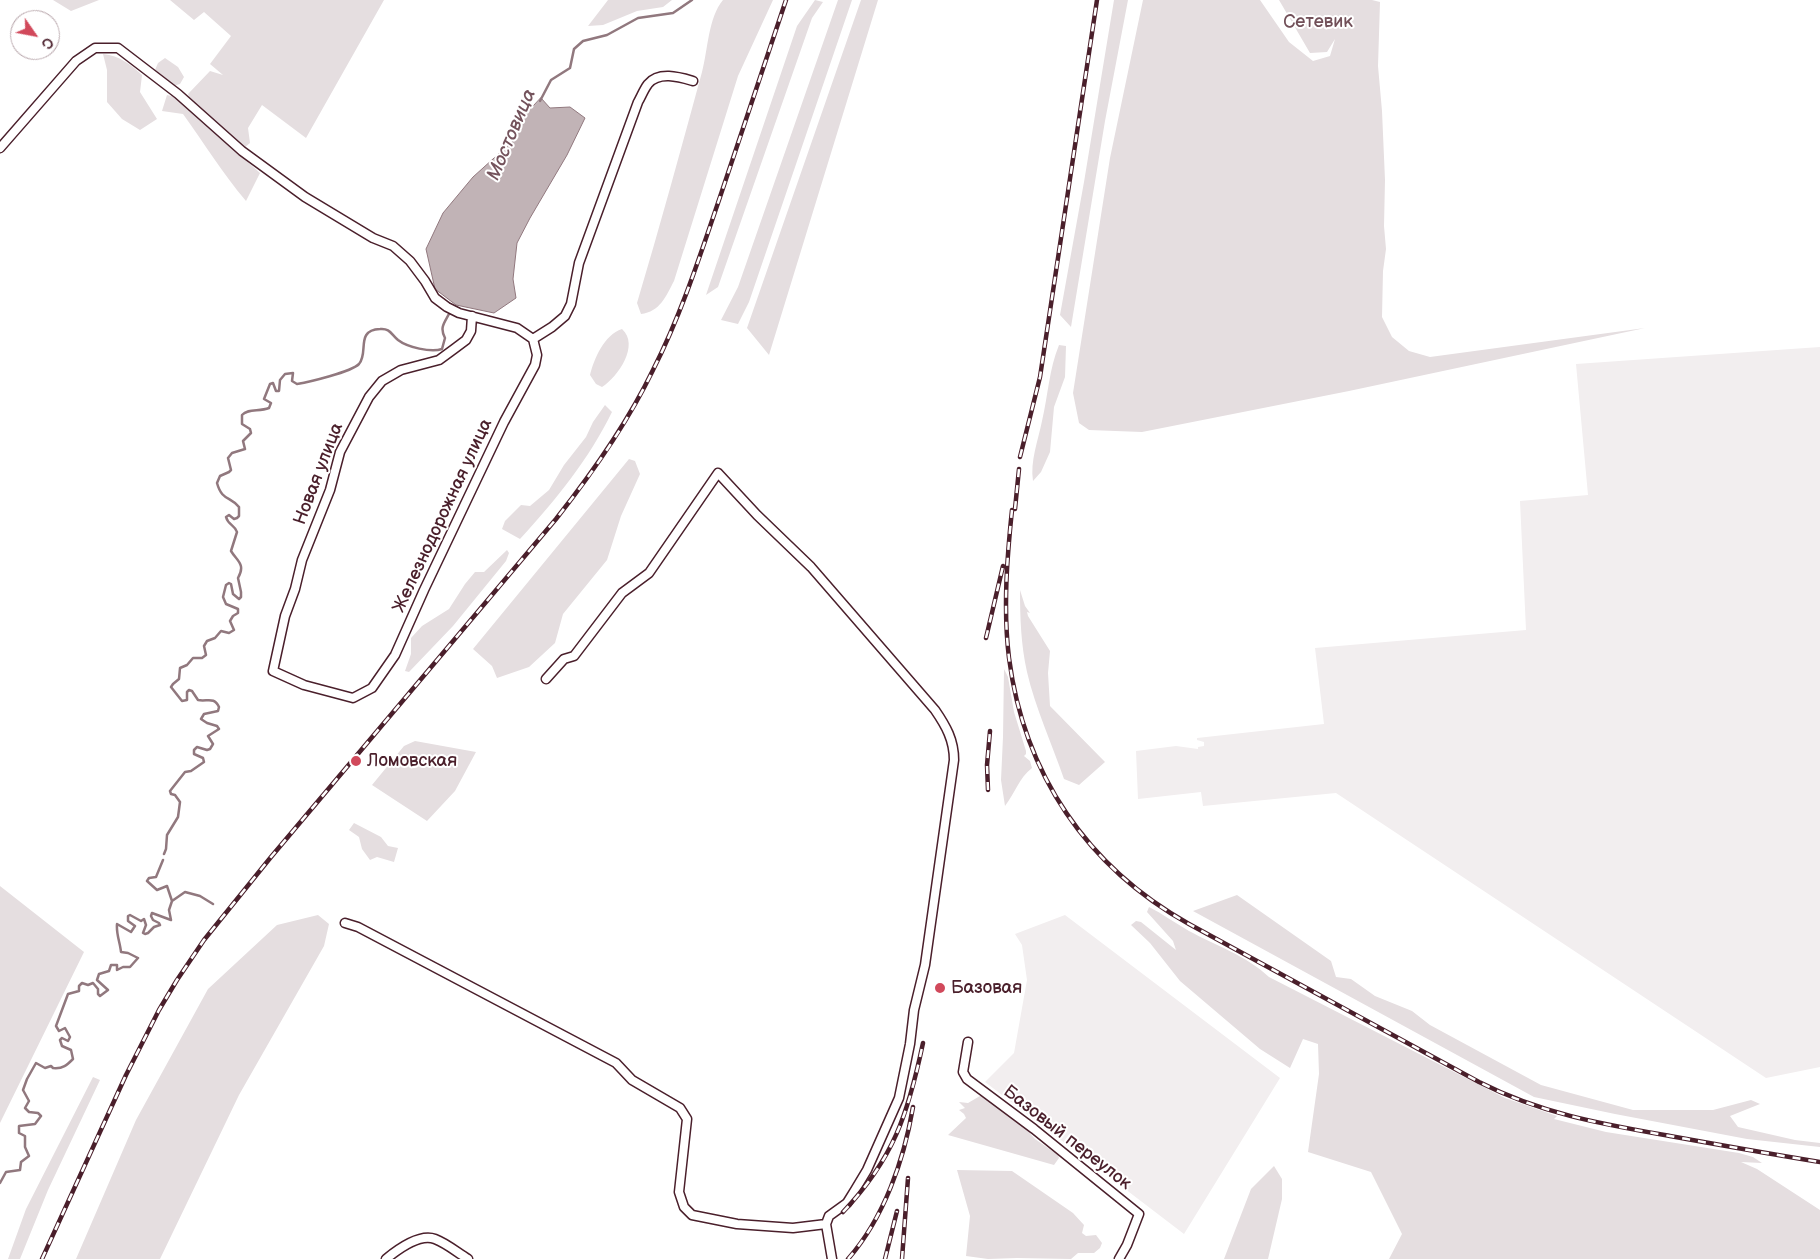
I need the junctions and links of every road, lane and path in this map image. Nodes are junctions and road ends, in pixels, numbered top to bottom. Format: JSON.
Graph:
{"nodes":[{"id":1,"x":693,"y":80,"type":"dead end"},
{"id":2,"x":0,"y":148,"type":"edge"},
{"id":3,"x":472,"y":316,"type":"junction"},
{"id":4,"x":533,"y":339,"type":"junction"},
{"id":5,"x":546,"y":679,"type":"dead end"},
{"id":6,"x":372,"y":688,"type":"joint"},
{"id":7,"x":345,"y":923,"type":"dead end"},
{"id":8,"x":968,"y":1042,"type":"dead end"},
{"id":9,"x":826,"y":1224,"type":"junction"},
{"id":10,"x":386,"y":1259,"type":"edge"},
{"id":11,"x":468,"y":1259,"type":"edge"},
{"id":12,"x":832,"y":1259,"type":"edge"},
{"id":13,"x":1119,"y":1259,"type":"edge"}],
"edges":[{"from":1,"to":4,"type":"street"},
{"from":2,"to":3,"type":"street"},
{"from":3,"to":4,"type":"street"},
{"from":3,"to":6,"type":"street","name":"Новая улица"},
{"from":4,"to":6,"type":"street","name":"Железнодорожная улица"},
{"from":5,"to":9,"type":"street"},
{"from":7,"to":9,"type":"street"},
{"from":8,"to":13,"type":"street","name":"Базовый переулок"},
{"from":9,"to":12,"type":"street"},
{"from":10,"to":11,"type":"street"}]}
